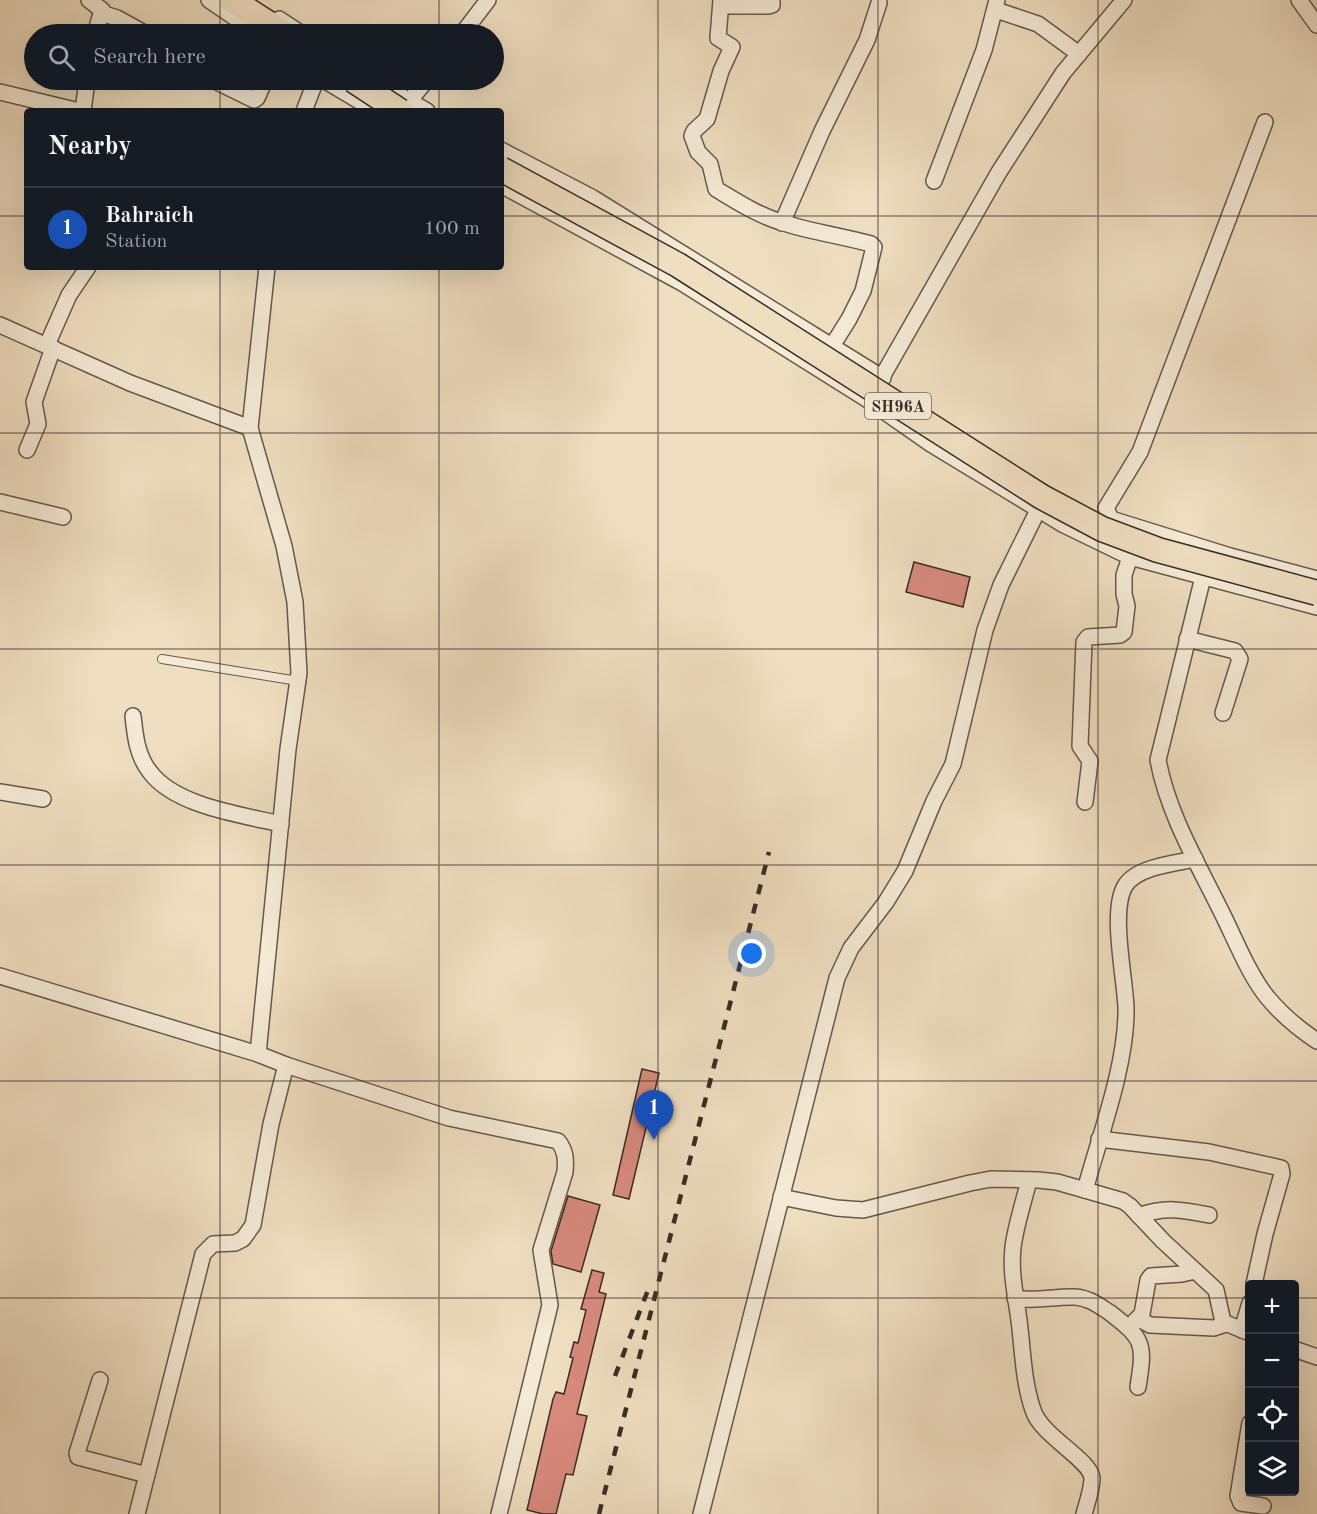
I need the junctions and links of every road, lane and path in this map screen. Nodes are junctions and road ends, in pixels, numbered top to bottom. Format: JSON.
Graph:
{"nodes":[{"id":1,"x":89,"y":0,"type":"edge"},
{"id":2,"x":209,"y":0,"type":"edge"},
{"id":3,"x":232,"y":0,"type":"edge"},
{"id":4,"x":252,"y":0,"type":"edge"},
{"id":5,"x":488,"y":0,"type":"edge"},
{"id":6,"x":772,"y":0,"type":"edge"},
{"id":7,"x":1124,"y":0,"type":"edge"},
{"id":8,"x":1299,"y":0,"type":"edge"},
{"id":9,"x":721,"y":3,"type":"edge"},
{"id":10,"x":879,"y":3,"type":"dead end"},
{"id":11,"x":996,"y":5,"type":"edge"},
{"id":12,"x":101,"y":13,"type":"junction"},
{"id":13,"x":98,"y":24,"type":"edge"},
{"id":14,"x":128,"y":24,"type":"edge"},
{"id":15,"x":244,"y":24,"type":"edge"},
{"id":16,"x":269,"y":24,"type":"edge"},
{"id":17,"x":287,"y":24,"type":"edge"},
{"id":18,"x":470,"y":24,"type":"edge"},
{"id":19,"x":1317,"y":25,"type":"edge"},
{"id":20,"x":1079,"y":54,"type":"junction"},
{"id":21,"x":85,"y":90,"type":"edge"},
{"id":22,"x":234,"y":90,"type":"edge"},
{"id":23,"x":261,"y":90,"type":"edge"},
{"id":24,"x":312,"y":90,"type":"edge"},
{"id":25,"x":383,"y":90,"type":"edge"},
{"id":26,"x":419,"y":90,"type":"edge"},
{"id":27,"x":0,"y":92,"type":"edge"},
{"id":28,"x":353,"y":97,"type":"edge"},
{"id":29,"x":68,"y":108,"type":"edge"},
{"id":30,"x":82,"y":108,"type":"edge"},
{"id":31,"x":305,"y":108,"type":"edge"},
{"id":32,"x":371,"y":108,"type":"edge"},
{"id":33,"x":404,"y":108,"type":"edge"},
{"id":34,"x":1266,"y":122,"type":"dead end"},
{"id":35,"x":504,"y":152,"type":"edge"},
{"id":36,"x":504,"y":171,"type":"edge"},
{"id":37,"x":934,"y":181,"type":"dead end"},
{"id":38,"x":504,"y":187,"type":"edge"},
{"id":39,"x":782,"y":223,"type":"junction"},
{"id":40,"x":86,"y":270,"type":"edge"},
{"id":41,"x":267,"y":270,"type":"edge"},
{"id":42,"x":0,"y":325,"type":"edge"},
{"id":43,"x":50,"y":346,"type":"junction"},
{"id":44,"x":832,"y":346,"type":"junction"},
{"id":45,"x":883,"y":378,"type":"junction"},
{"id":46,"x":868,"y":400,"type":"junction"},
{"id":47,"x":250,"y":428,"type":"junction"},
{"id":48,"x":27,"y":450,"type":"dead end"},
{"id":49,"x":0,"y":502,"type":"edge"},
{"id":50,"x":1038,"y":510,"type":"junction"},
{"id":51,"x":63,"y":517,"type":"dead end"},
{"id":52,"x":1130,"y":557,"type":"junction"},
{"id":53,"x":1203,"y":577,"type":"junction"},
{"id":54,"x":1317,"y":579,"type":"edge"},
{"id":55,"x":1317,"y":593,"type":"edge"},
{"id":56,"x":1317,"y":607,"type":"edge"},
{"id":57,"x":1187,"y":639,"type":"junction"},
{"id":58,"x":162,"y":658,"type":"dead end"},
{"id":59,"x":298,"y":681,"type":"junction"},
{"id":60,"x":1223,"y":713,"type":"dead end"},
{"id":61,"x":133,"y":716,"type":"dead end"},
{"id":62,"x":0,"y":792,"type":"edge"},
{"id":63,"x":43,"y":799,"type":"dead end"},
{"id":64,"x":1085,"y":802,"type":"dead end"},
{"id":65,"x":281,"y":824,"type":"junction"},
{"id":66,"x":1196,"y":859,"type":"junction"},
{"id":67,"x":0,"y":976,"type":"edge"},
{"id":68,"x":1317,"y":1041,"type":"edge"},
{"id":69,"x":258,"y":1054,"type":"junction"},
{"id":70,"x":286,"y":1065,"type":"junction"},
{"id":71,"x":1099,"y":1139,"type":"junction"},
{"id":72,"x":1029,"y":1180,"type":"junction"},
{"id":73,"x":1085,"y":1190,"type":"junction"},
{"id":74,"x":781,"y":1197,"type":"junction"},
{"id":75,"x":1209,"y":1215,"type":"dead end"},
{"id":76,"x":1139,"y":1216,"type":"junction"},
{"id":77,"x":1195,"y":1271,"type":"junction"},
{"id":78,"x":1255,"y":1280,"type":"edge"},
{"id":79,"x":1015,"y":1298,"type":"junction"},
{"id":80,"x":1134,"y":1323,"type":"junction"},
{"id":81,"x":1226,"y":1324,"type":"junction"},
{"id":82,"x":1245,"y":1332,"type":"edge"},
{"id":83,"x":1299,"y":1351,"type":"edge"},
{"id":84,"x":1317,"y":1357,"type":"edge"},
{"id":85,"x":100,"y":1380,"type":"dead end"},
{"id":86,"x":1138,"y":1387,"type":"dead end"},
{"id":87,"x":1247,"y":1442,"type":"edge"},
{"id":88,"x":147,"y":1475,"type":"junction"},
{"id":89,"x":1263,"y":1506,"type":"dead end"},
{"id":90,"x":137,"y":1514,"type":"edge"},
{"id":91,"x":499,"y":1514,"type":"edge"},
{"id":92,"x":701,"y":1514,"type":"edge"},
{"id":93,"x":1084,"y":1514,"type":"edge"}],
"edges":[{"from":1,"to":12,"type":"street"},
{"from":2,"to":15,"type":"street"},
{"from":3,"to":16,"type":"main road"},
{"from":4,"to":17,"type":"street"},
{"from":5,"to":18,"type":"street"},
{"from":6,"to":9,"type":"street"},
{"from":7,"to":20,"type":"street"},
{"from":8,"to":19,"type":"street"},
{"from":9,"to":39,"type":"street"},
{"from":10,"to":39,"type":"street"},
{"from":11,"to":20,"type":"street"},
{"from":11,"to":37,"type":"street"},
{"from":12,"to":13,"type":"street"},
{"from":12,"to":14,"type":"street"},
{"from":20,"to":45,"type":"street"},
{"from":21,"to":30,"type":"street"},
{"from":22,"to":23,"type":"street"},
{"from":24,"to":31,"type":"street"},
{"from":25,"to":33,"type":"street"},
{"from":26,"to":33,"type":"street"},
{"from":27,"to":29,"type":"street"},
{"from":28,"to":32,"type":"street"},
{"from":28,"to":33,"type":"main road","bridge":true},
{"from":34,"to":54,"type":"street"},
{"from":35,"to":44,"type":"street"},
{"from":36,"to":55,"type":"main road","number":"SH96A","bridge":true},
{"from":38,"to":46,"type":"street"},
{"from":39,"to":44,"type":"street"},
{"from":40,"to":43,"type":"street"},
{"from":41,"to":47,"type":"street"},
{"from":42,"to":43,"type":"street"},
{"from":43,"to":47,"type":"street"},
{"from":43,"to":48,"type":"street"},
{"from":44,"to":45,"type":"street"},
{"from":45,"to":46,"type":"street"},
{"from":46,"to":50,"type":"street"},
{"from":47,"to":59,"type":"street"},
{"from":49,"to":51,"type":"street"},
{"from":50,"to":52,"type":"street"},
{"from":50,"to":74,"type":"street"},
{"from":52,"to":53,"type":"street"},
{"from":52,"to":64,"type":"street"},
{"from":53,"to":56,"type":"street"},
{"from":53,"to":57,"type":"street"},
{"from":57,"to":60,"type":"street"},
{"from":57,"to":66,"type":"street"},
{"from":58,"to":59,"type":"lane"},
{"from":59,"to":65,"type":"street"},
{"from":61,"to":65,"type":"street"},
{"from":62,"to":63,"type":"street"},
{"from":65,"to":69,"type":"street"},
{"from":66,"to":68,"type":"street"},
{"from":66,"to":71,"type":"street"},
{"from":67,"to":69,"type":"street"},
{"from":69,"to":70,"type":"street"},
{"from":70,"to":88,"type":"street"},
{"from":70,"to":91,"type":"street"},
{"from":71,"to":73,"type":"street"},
{"from":71,"to":78,"type":"street"},
{"from":72,"to":73,"type":"street"},
{"from":72,"to":74,"type":"street"},
{"from":72,"to":79,"type":"street"},
{"from":73,"to":76,"type":"street"},
{"from":74,"to":92,"type":"street"},
{"from":75,"to":76,"type":"street"},
{"from":76,"to":77,"type":"street"},
{"from":77,"to":80,"type":"street"},
{"from":77,"to":81,"type":"street"},
{"from":79,"to":80,"type":"street"},
{"from":79,"to":93,"type":"street"},
{"from":80,"to":81,"type":"street"},
{"from":80,"to":86,"type":"street"},
{"from":81,"to":82,"type":"street"},
{"from":83,"to":84,"type":"street"},
{"from":85,"to":88,"type":"street"},
{"from":87,"to":89,"type":"street"},
{"from":88,"to":90,"type":"street"}]}
